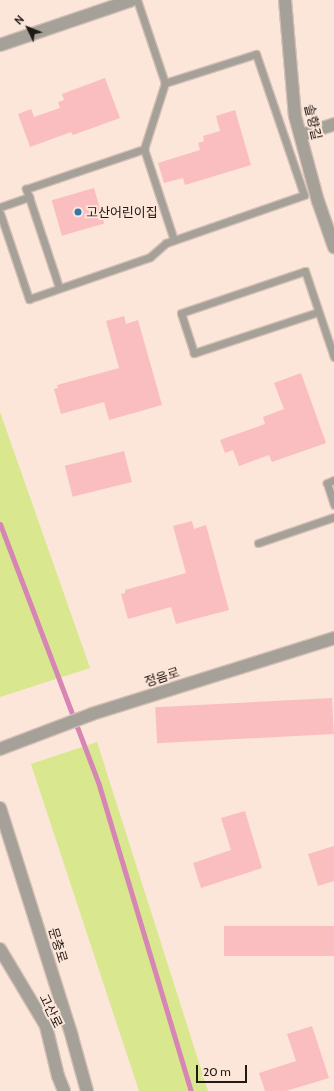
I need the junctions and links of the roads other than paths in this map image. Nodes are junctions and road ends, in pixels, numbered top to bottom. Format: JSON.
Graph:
{"nodes":[{"id":1,"x":131,"y":0,"type":"edge"},
{"id":2,"x":138,"y":0,"type":"edge"},
{"id":3,"x":285,"y":0,"type":"edge"},
{"id":4,"x":0,"y":45,"type":"edge"},
{"id":5,"x":165,"y":83,"type":"junction"},
{"id":6,"x":334,"y":124,"type":"edge"},
{"id":7,"x":302,"y":136,"type":"junction"},
{"id":8,"x":144,"y":149,"type":"junction"},
{"id":9,"x":29,"y":197,"type":"junction"},
{"id":10,"x":0,"y":207,"type":"edge"},
{"id":11,"x":0,"y":214,"type":"edge"},
{"id":12,"x":174,"y":240,"type":"junction"},
{"id":13,"x":334,"y":247,"type":"edge"},
{"id":14,"x":59,"y":287,"type":"junction"},
{"id":15,"x":318,"y":312,"type":"junction"},
{"id":16,"x":334,"y":357,"type":"edge"},
{"id":17,"x":334,"y":480,"type":"edge"},
{"id":18,"x":334,"y":505,"type":"edge"},
{"id":19,"x":334,"y":517,"type":"edge"},
{"id":20,"x":258,"y":543,"type":"dead end"},
{"id":21,"x":334,"y":638,"type":"edge"},
{"id":22,"x":0,"y":749,"type":"edge"},
{"id":23,"x":0,"y":808,"type":"edge"},
{"id":24,"x":0,"y":949,"type":"edge"},
{"id":25,"x":64,"y":1091,"type":"edge"},
{"id":26,"x":87,"y":1091,"type":"edge"}],
"edges":[{"from":1,"to":4,"type":"street"},
{"from":2,"to":5,"type":"lane"},
{"from":3,"to":7,"type":"street","name":"솔향길"},
{"from":5,"to":8,"type":"lane"},
{"from":5,"to":12,"type":"lane"},
{"from":6,"to":7,"type":"street"},
{"from":7,"to":13,"type":"street","name":"솔향길"},
{"from":8,"to":9,"type":"lane"},
{"from":8,"to":12,"type":"lane"},
{"from":9,"to":10,"type":"lane"},
{"from":9,"to":14,"type":"lane"},
{"from":11,"to":14,"type":"lane"},
{"from":12,"to":14,"type":"lane"},
{"from":15,"to":15,"type":"lane"},
{"from":15,"to":16,"type":"lane"},
{"from":17,"to":18,"type":"lane"},
{"from":19,"to":20,"type":"lane"},
{"from":21,"to":22,"type":"street","name":"정음로"},
{"from":23,"to":26,"type":"street","name":"문충로"},
{"from":24,"to":25,"type":"street","name":"고산로"}]}
